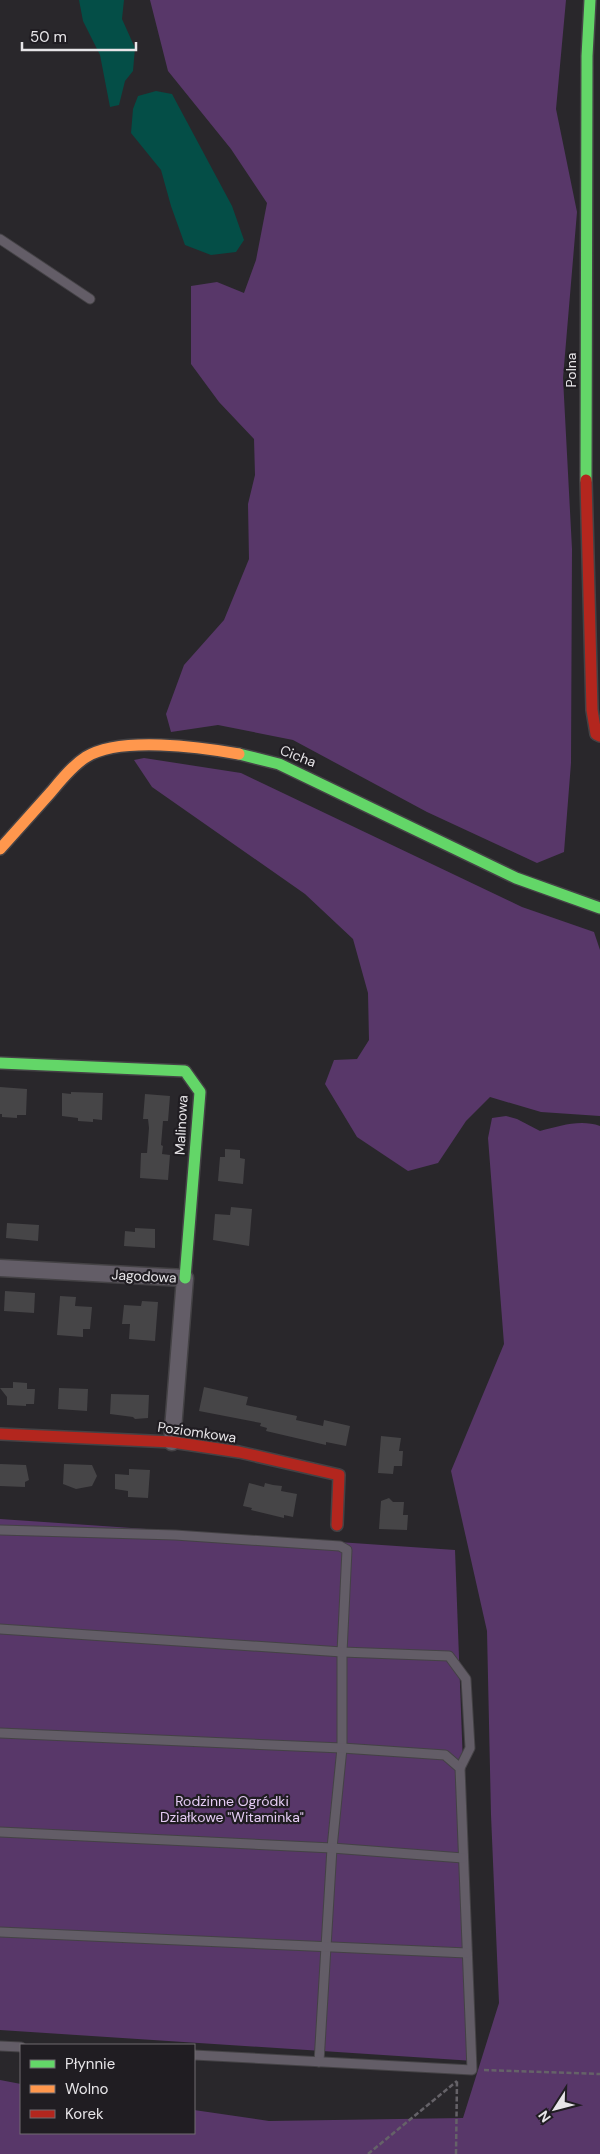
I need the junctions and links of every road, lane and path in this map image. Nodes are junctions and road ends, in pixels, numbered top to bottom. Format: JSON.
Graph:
{"nodes":[{"id":1,"x":590,"y":0,"type":"edge"},
{"id":2,"x":0,"y":239,"type":"edge"},
{"id":3,"x":90,"y":299,"type":"dead end"},
{"id":4,"x":600,"y":736,"type":"edge"},
{"id":5,"x":0,"y":849,"type":"edge"},
{"id":6,"x":600,"y":908,"type":"edge"},
{"id":7,"x":0,"y":1062,"type":"edge"},
{"id":8,"x":0,"y":1268,"type":"edge"},
{"id":9,"x":185,"y":1278,"type":"junction"},
{"id":10,"x":0,"y":1434,"type":"edge"},
{"id":11,"x":172,"y":1442,"type":"junction"},
{"id":12,"x":337,"y":1525,"type":"dead end"},
{"id":13,"x":0,"y":1530,"type":"edge"},
{"id":14,"x":0,"y":1629,"type":"edge"},
{"id":15,"x":342,"y":1652,"type":"junction"},
{"id":16,"x":0,"y":1733,"type":"edge"},
{"id":17,"x":342,"y":1748,"type":"junction"},
{"id":18,"x":460,"y":1768,"type":"junction"},
{"id":19,"x":0,"y":1832,"type":"edge"},
{"id":20,"x":332,"y":1848,"type":"junction"},
{"id":21,"x":463,"y":1858,"type":"junction"},
{"id":22,"x":0,"y":1932,"type":"edge"},
{"id":23,"x":327,"y":1946,"type":"junction"},
{"id":24,"x":467,"y":1953,"type":"junction"},
{"id":25,"x":0,"y":2046,"type":"edge"},
{"id":26,"x":20,"y":2047,"type":"edge"},
{"id":27,"x":195,"y":2055,"type":"edge"},
{"id":28,"x":319,"y":2062,"type":"junction"},
{"id":29,"x":472,"y":2070,"type":"junction"},
{"id":30,"x":600,"y":2074,"type":"edge"},
{"id":31,"x":457,"y":2081,"type":"junction"},
{"id":32,"x":368,"y":2154,"type":"edge"},
{"id":33,"x":456,"y":2154,"type":"edge"}],
"edges":[{"from":1,"to":4,"type":"street","name":"Polna"},
{"from":2,"to":3,"type":"lane"},
{"from":5,"to":6,"type":"street","name":"Cicha"},
{"from":7,"to":9,"type":"street","name":"Malinowa"},
{"from":8,"to":9,"type":"street","name":"Jagodowa"},
{"from":9,"to":11,"type":"street","name":"Jagodowa"},
{"from":10,"to":11,"type":"street","name":"Poziomkowa"},
{"from":11,"to":12,"type":"street","name":"Poziomkowa"},
{"from":13,"to":15,"type":"lane"},
{"from":14,"to":15,"type":"lane"},
{"from":15,"to":17,"type":"lane"},
{"from":15,"to":18,"type":"lane"},
{"from":16,"to":17,"type":"lane"},
{"from":17,"to":18,"type":"lane"},
{"from":17,"to":20,"type":"lane"},
{"from":18,"to":21,"type":"lane"},
{"from":19,"to":20,"type":"lane"},
{"from":20,"to":21,"type":"lane"},
{"from":20,"to":23,"type":"lane"},
{"from":21,"to":24,"type":"lane"},
{"from":22,"to":23,"type":"lane"},
{"from":23,"to":24,"type":"lane"},
{"from":23,"to":28,"type":"lane"},
{"from":24,"to":29,"type":"lane"},
{"from":25,"to":26,"type":"lane"},
{"from":27,"to":28,"type":"lane"},
{"from":28,"to":29,"type":"lane"},
{"from":29,"to":30,"type":"path"},
{"from":29,"to":31,"type":"path"},
{"from":31,"to":32,"type":"path"},
{"from":31,"to":33,"type":"path"}]}
